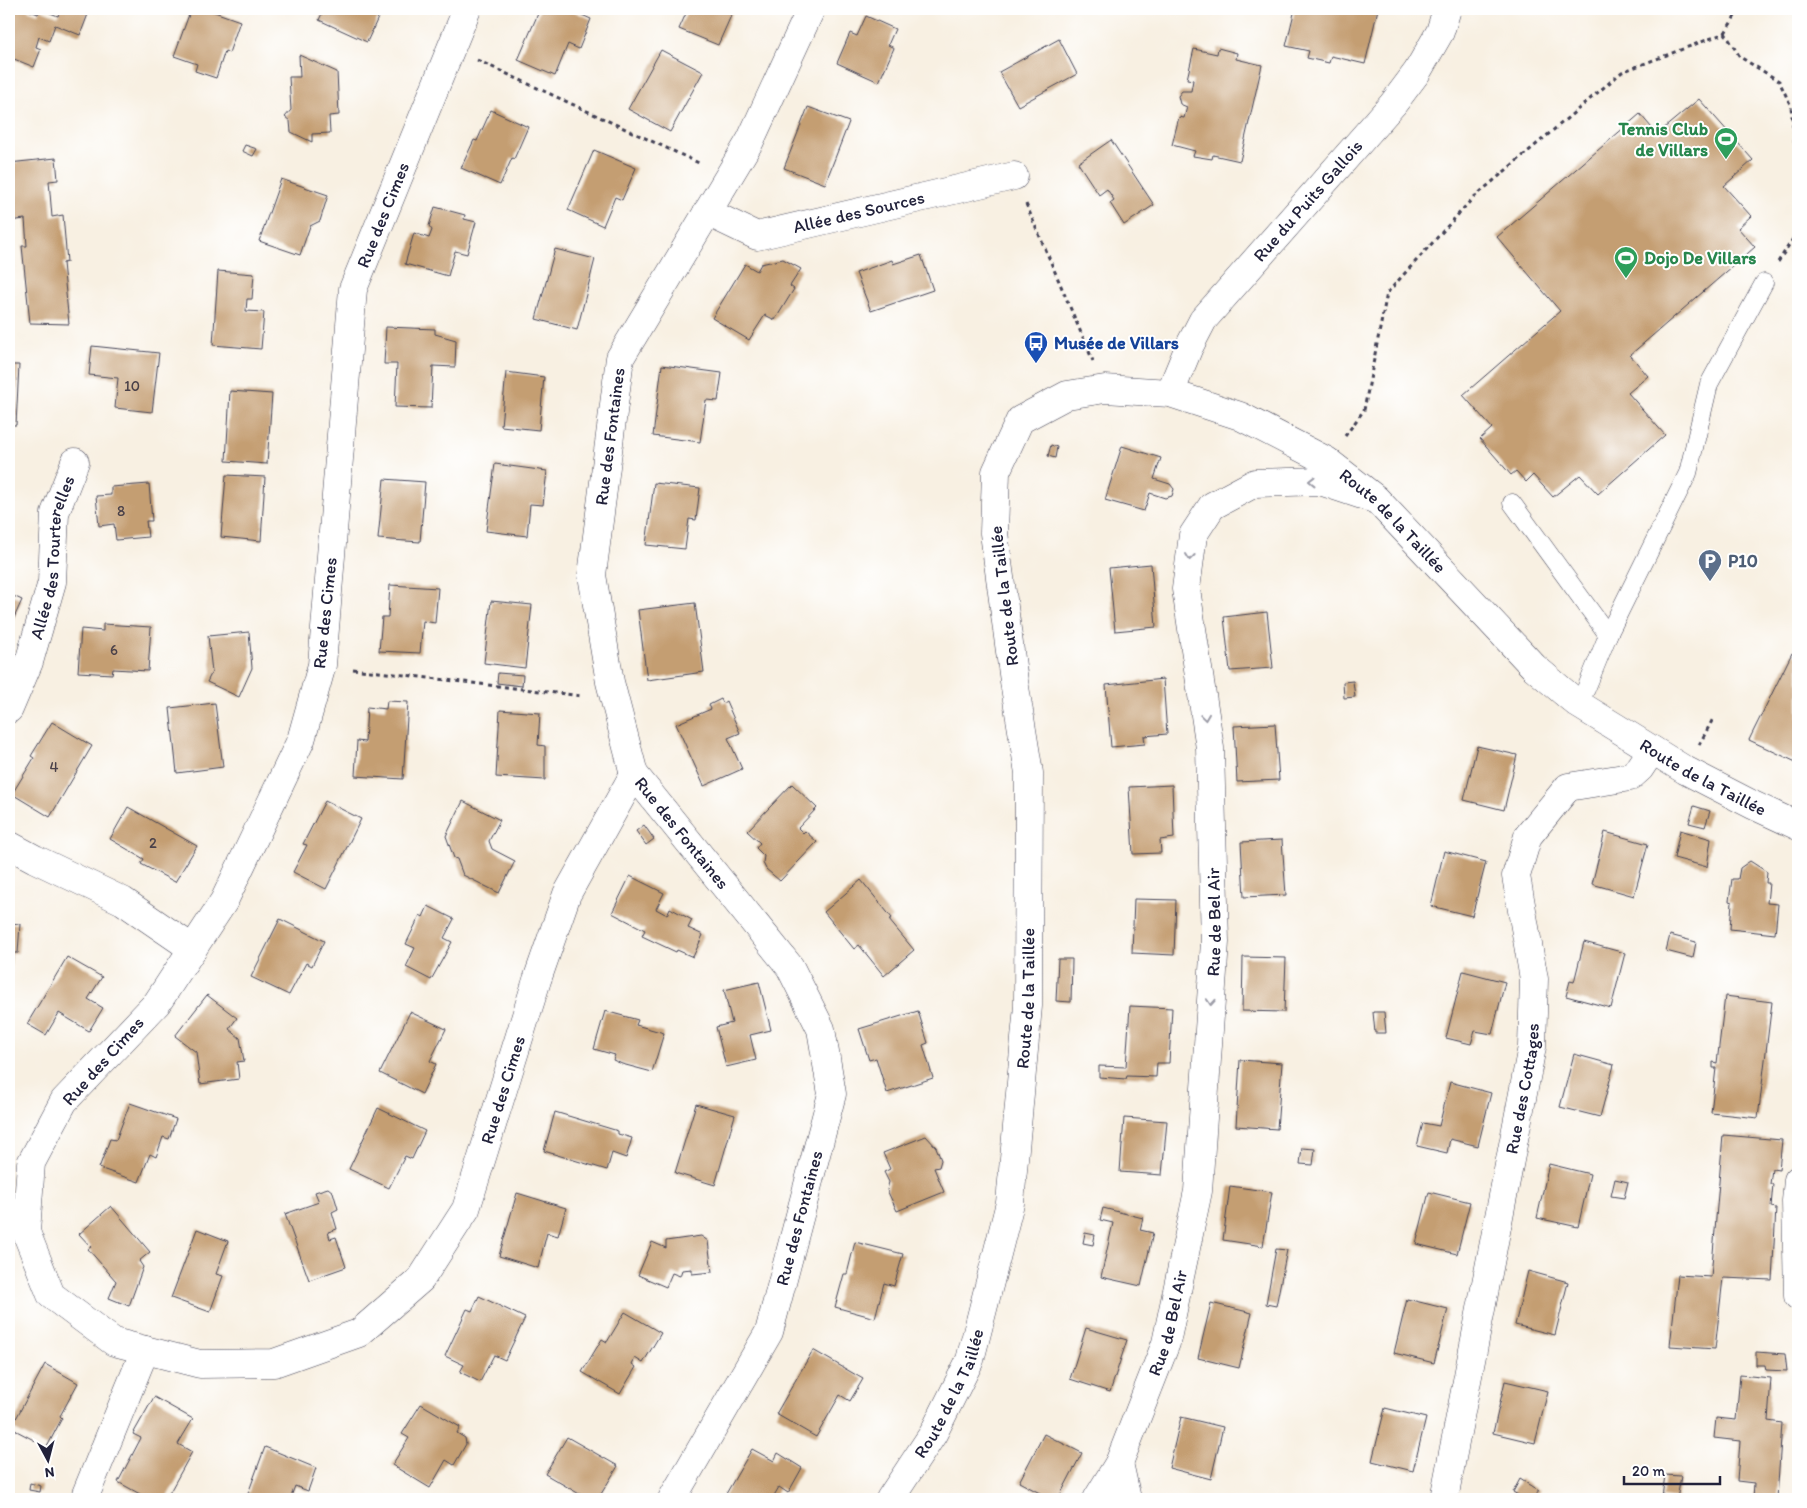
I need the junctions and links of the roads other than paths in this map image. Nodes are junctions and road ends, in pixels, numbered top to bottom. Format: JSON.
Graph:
{"nodes":[{"id":1,"x":467,"y":9,"type":"edge"},
{"id":2,"x":811,"y":9,"type":"edge"},
{"id":3,"x":1447,"y":9,"type":"edge"},
{"id":4,"x":1014,"y":176,"type":"road end"},
{"id":5,"x":707,"y":212,"type":"junction"},
{"id":6,"x":1764,"y":284,"type":"road end"},
{"id":7,"x":1170,"y":393,"type":"junction"},
{"id":8,"x":75,"y":462,"type":"dead end"},
{"id":9,"x":1376,"y":499,"type":"junction"},
{"id":10,"x":1512,"y":503,"type":"dead end"},
{"id":11,"x":1608,"y":635,"type":"junction"},
{"id":12,"x":1578,"y":704,"type":"junction"},
{"id":13,"x":9,"y":709,"type":"edge"},
{"id":14,"x":1652,"y":750,"type":"junction"},
{"id":15,"x":634,"y":774,"type":"junction"},
{"id":16,"x":1798,"y":826,"type":"edge"},
{"id":17,"x":9,"y":845,"type":"edge"},
{"id":18,"x":193,"y":949,"type":"junction"},
{"id":19,"x":1798,"y":1180,"type":"edge"},
{"id":20,"x":1798,"y":1296,"type":"edge"},
{"id":21,"x":144,"y":1350,"type":"junction"},
{"id":22,"x":1119,"y":1463,"type":"junction"},
{"id":23,"x":86,"y":1494,"type":"dead end"},
{"id":24,"x":672,"y":1499,"type":"edge"},
{"id":25,"x":890,"y":1499,"type":"edge"},
{"id":26,"x":1097,"y":1499,"type":"edge"},
{"id":27,"x":1127,"y":1499,"type":"edge"},
{"id":28,"x":1444,"y":1499,"type":"edge"}],
"edges":[{"from":1,"to":18,"type":"street","name":"Rue des Cimes"},
{"from":2,"to":5,"type":"street","name":"Rue des Fontaines"},
{"from":3,"to":7,"type":"street","name":"Rue du Puits Gallois"},
{"from":4,"to":5,"type":"street","name":"Allée des Sources"},
{"from":5,"to":15,"type":"street","name":"Rue des Fontaines"},
{"from":6,"to":11,"type":"lane"},
{"from":7,"to":9,"type":"street","name":"Route de la Taillée"},
{"from":7,"to":25,"type":"street","name":"Route de la Taillée"},
{"from":8,"to":13,"type":"street","name":"Allée des Tourterelles"},
{"from":9,"to":12,"type":"street","name":"Route de la Taillée"},
{"from":9,"to":22,"type":"street","name":"Rue de Bel Air","one_way":true},
{"from":10,"to":11,"type":"lane"},
{"from":11,"to":12,"type":"lane"},
{"from":12,"to":14,"type":"street","name":"Route de la Taillée"},
{"from":14,"to":16,"type":"street","name":"Route de la Taillée"},
{"from":14,"to":28,"type":"street","name":"Rue des Cottages"},
{"from":15,"to":21,"type":"street","name":"Rue des Cimes"},
{"from":15,"to":24,"type":"street","name":"Rue des Fontaines"},
{"from":17,"to":18,"type":"street"},
{"from":18,"to":21,"type":"street","name":"Rue des Cimes"},
{"from":19,"to":20,"type":"street"},
{"from":21,"to":23,"type":"street"},
{"from":22,"to":26,"type":"street","name":"Rue de Bel Air"},
{"from":22,"to":27,"type":"street"}]}
